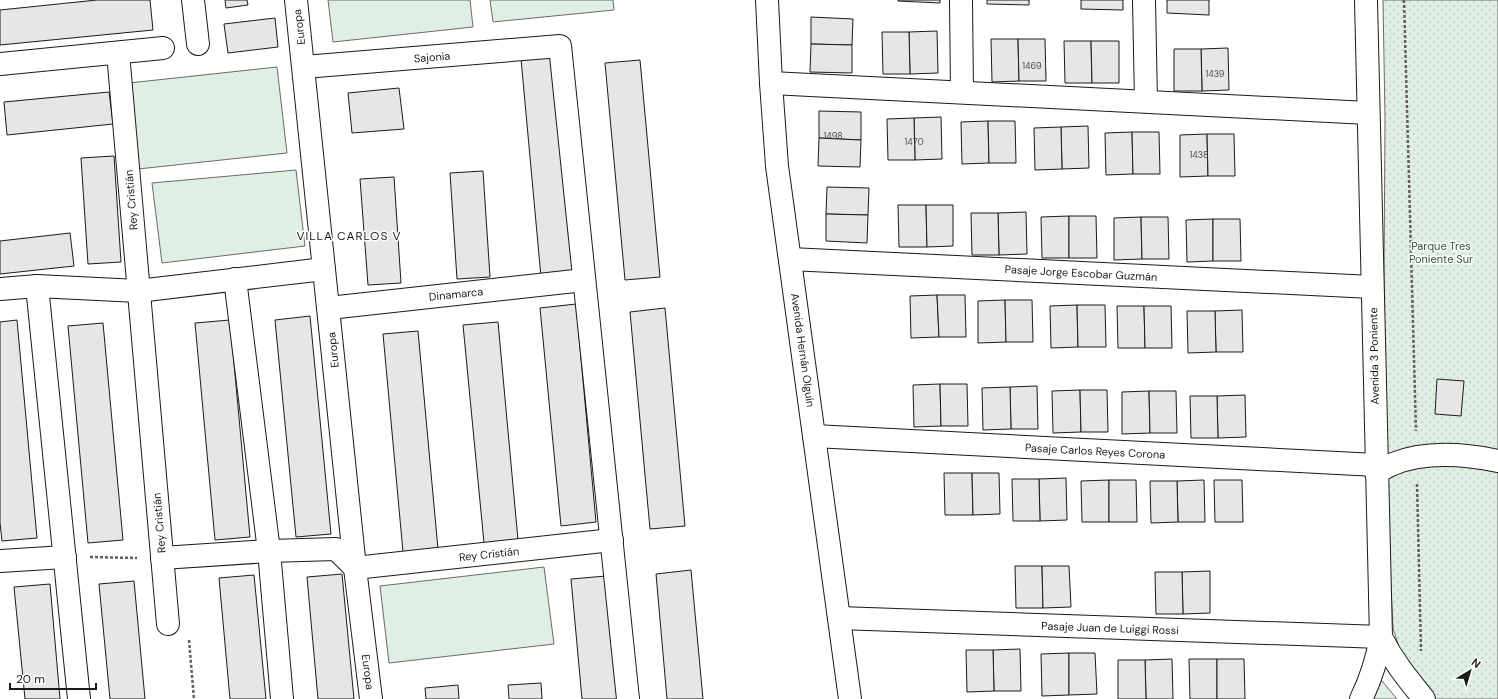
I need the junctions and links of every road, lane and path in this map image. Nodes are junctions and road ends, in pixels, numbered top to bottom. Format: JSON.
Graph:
{"nodes":[{"id":1,"x":193,"y":0,"type":"edge"},
{"id":2,"x":296,"y":0,"type":"edge"},
{"id":3,"x":767,"y":0,"type":"edge"},
{"id":4,"x":961,"y":0,"type":"edge"},
{"id":5,"x":1144,"y":0,"type":"edge"},
{"id":6,"x":1366,"y":0,"type":"edge"},
{"id":7,"x":1404,"y":0,"type":"edge"},
{"id":8,"x":198,"y":44,"type":"dead end"},
{"id":9,"x":163,"y":48,"type":"dead end"},
{"id":10,"x":118,"y":53,"type":"junction"},
{"id":11,"x":0,"y":64,"type":"edge"},
{"id":12,"x":304,"y":67,"type":"junction"},
{"id":13,"x":771,"y":83,"type":"junction"},
{"id":14,"x":962,"y":92,"type":"junction"},
{"id":15,"x":1146,"y":101,"type":"junction"},
{"id":16,"x":1368,"y":113,"type":"junction"},
{"id":17,"x":790,"y":259,"type":"junction"},
{"id":18,"x":324,"y":269,"type":"junction"},
{"id":19,"x":235,"y":279,"type":"junction"},
{"id":20,"x":584,"y":280,"type":"junction"},
{"id":21,"x":37,"y":286,"type":"junction"},
{"id":22,"x":1372,"y":287,"type":"junction"},
{"id":23,"x":0,"y":289,"type":"edge"},
{"id":24,"x":138,"y":291,"type":"junction"},
{"id":25,"x":329,"y":308,"type":"junction"},
{"id":26,"x":814,"y":436,"type":"junction"},
{"id":27,"x":1416,"y":457,"type":"junction"},
{"id":28,"x":1498,"y":461,"type":"edge"},
{"id":29,"x":1376,"y":469,"type":"junction"},
{"id":30,"x":612,"y":540,"type":"junction"},
{"id":31,"x":269,"y":551,"type":"junction"},
{"id":32,"x":65,"y":557,"type":"junction"},
{"id":33,"x":162,"y":558,"type":"junction"},
{"id":34,"x":0,"y":561,"type":"edge"},
{"id":35,"x":355,"y":568,"type":"junction"},
{"id":36,"x":839,"y":618,"type":"junction"},
{"id":37,"x":168,"y":624,"type":"joint"},
{"id":38,"x":1381,"y":637,"type":"junction"},
{"id":39,"x":1421,"y":657,"type":"dead end"},
{"id":40,"x":79,"y":699,"type":"edge"},
{"id":41,"x":194,"y":699,"type":"edge"},
{"id":42,"x":282,"y":699,"type":"edge"},
{"id":43,"x":371,"y":699,"type":"edge"},
{"id":44,"x":628,"y":699,"type":"edge"},
{"id":45,"x":850,"y":699,"type":"edge"},
{"id":46,"x":1361,"y":699,"type":"edge"},
{"id":47,"x":1424,"y":699,"type":"edge"}],
"edges":[{"from":1,"to":8,"type":"street"},
{"from":2,"to":12,"type":"street","name":"Europa"},
{"from":3,"to":13,"type":"street","name":"Avenida Hernán Olguín"},
{"from":4,"to":14,"type":"street"},
{"from":5,"to":15,"type":"street"},
{"from":6,"to":16,"type":"street","name":"Avenida 3 Poniente"},
{"from":7,"to":27,"type":"path"},
{"from":9,"to":10,"type":"street"},
{"from":10,"to":11,"type":"street"},
{"from":10,"to":24,"type":"street","name":"Rey Cristián"},
{"from":12,"to":18,"type":"street","name":"Europa"},
{"from":12,"to":20,"type":"street","name":"Sajonia"},
{"from":13,"to":14,"type":"street"},
{"from":13,"to":17,"type":"street","name":"Avenida Hernán Olguín"},
{"from":14,"to":15,"type":"street"},
{"from":15,"to":16,"type":"street"},
{"from":16,"to":22,"type":"street","name":"Avenida 3 Poniente"},
{"from":17,"to":22,"type":"street","name":"Pasaje Jorge Escobar Guzmán"},
{"from":17,"to":26,"type":"street","name":"Avenida Hernán Olguín"},
{"from":18,"to":19,"type":"street"},
{"from":18,"to":25,"type":"street","name":"Europa"},
{"from":19,"to":24,"type":"street"},
{"from":19,"to":31,"type":"street"},
{"from":20,"to":25,"type":"street","name":"Dinamarca"},
{"from":20,"to":30,"type":"street"},
{"from":21,"to":23,"type":"street"},
{"from":21,"to":24,"type":"street"},
{"from":21,"to":32,"type":"street"},
{"from":22,"to":29,"type":"street","name":"Avenida 3 Poniente"},
{"from":24,"to":33,"type":"street","name":"Rey Cristián"},
{"from":25,"to":35,"type":"street","name":"Europa"},
{"from":26,"to":29,"type":"street","name":"Pasaje Carlos Reyes Corona"},
{"from":26,"to":36,"type":"street","name":"Avenida Hernán Olguín"},
{"from":27,"to":28,"type":"street"},
{"from":27,"to":29,"type":"street"},
{"from":27,"to":39,"type":"path"},
{"from":29,"to":38,"type":"street","name":"Avenida 3 Poniente"},
{"from":30,"to":35,"type":"street","name":"Rey Cristián"},
{"from":30,"to":44,"type":"street"},
{"from":31,"to":33,"type":"street","name":"Rey Cristián"},
{"from":31,"to":35,"type":"street","name":"Rey Cristián"},
{"from":31,"to":42,"type":"street"},
{"from":32,"to":33,"type":"path"},
{"from":32,"to":34,"type":"street"},
{"from":32,"to":40,"type":"street"},
{"from":33,"to":37,"type":"street"},
{"from":35,"to":43,"type":"street","name":"Europa"},
{"from":36,"to":38,"type":"street","name":"Pasaje Juan de Luiggi Rossi"},
{"from":36,"to":45,"type":"street","name":"Avenida Hernán Olguín"},
{"from":37,"to":41,"type":"path"},
{"from":38,"to":46,"type":"street"},
{"from":38,"to":47,"type":"street","name":"Avenida 3 Poniente"}]}
